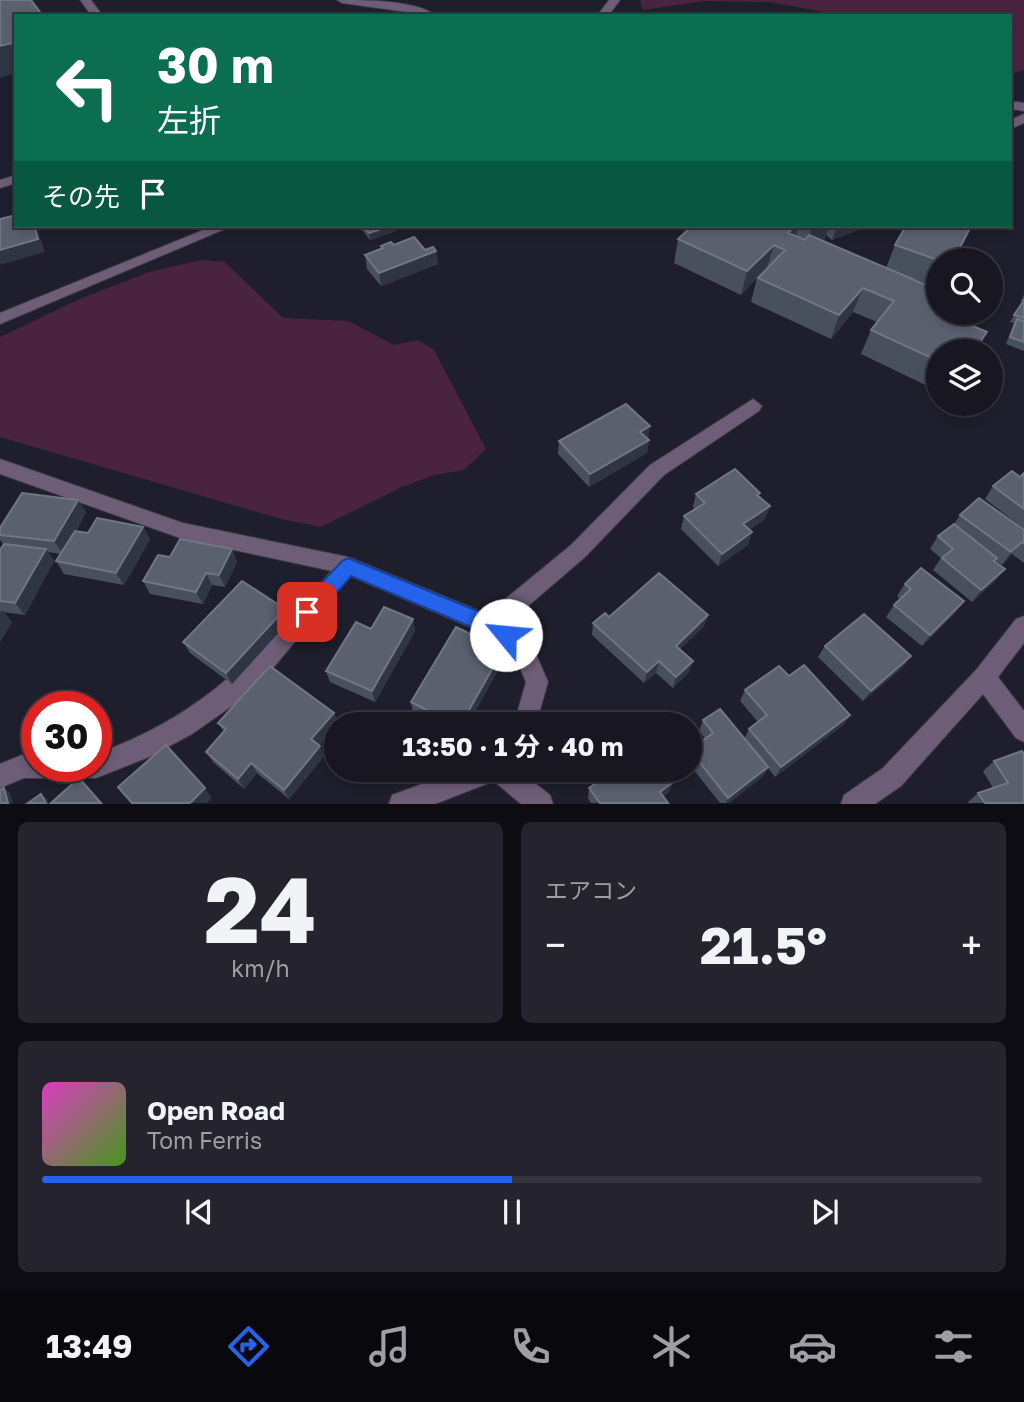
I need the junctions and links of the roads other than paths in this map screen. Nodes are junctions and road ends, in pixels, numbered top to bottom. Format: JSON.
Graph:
{"nodes":[{"id":1,"x":85,"y":0,"type":"edge"},
{"id":2,"x":342,"y":0,"type":"edge"},
{"id":3,"x":615,"y":0,"type":"edge"},
{"id":4,"x":96,"y":14,"type":"edge"},
{"id":5,"x":428,"y":14,"type":"edge"},
{"id":6,"x":604,"y":14,"type":"edge"},
{"id":7,"x":220,"y":228,"type":"edge"},
{"id":8,"x":0,"y":320,"type":"edge"},
{"id":9,"x":753,"y":406,"type":"dead end"},
{"id":10,"x":3,"y":473,"type":"edge"},
{"id":11,"x":348,"y":566,"type":"junction"},
{"id":12,"x":490,"y":625,"type":"junction"},
{"id":13,"x":1024,"y":626,"type":"edge"},
{"id":14,"x":984,"y":677,"type":"junction"},
{"id":15,"x":528,"y":712,"type":"edge"},
{"id":16,"x":1024,"y":730,"type":"edge"},
{"id":17,"x":112,"y":761,"type":"edge"},
{"id":18,"x":21,"y":767,"type":"edge"},
{"id":19,"x":0,"y":776,"type":"edge"},
{"id":20,"x":459,"y":782,"type":"edge"},
{"id":21,"x":514,"y":782,"type":"edge"},
{"id":22,"x":401,"y":803,"type":"edge"},
{"id":23,"x":541,"y":803,"type":"edge"},
{"id":24,"x":853,"y":803,"type":"edge"}],
"edges":[{"from":1,"to":4,"type":"street"},
{"from":2,"to":5,"type":"street"},
{"from":3,"to":6,"type":"street"},
{"from":7,"to":8,"type":"street"},
{"from":9,"to":12,"type":"street"},
{"from":10,"to":11,"type":"street"},
{"from":11,"to":12,"type":"street"},
{"from":11,"to":17,"type":"street"},
{"from":12,"to":15,"type":"street"},
{"from":13,"to":14,"type":"street"},
{"from":14,"to":16,"type":"street"},
{"from":14,"to":24,"type":"street"},
{"from":18,"to":19,"type":"street"},
{"from":20,"to":22,"type":"street"},
{"from":21,"to":23,"type":"street"}]}
